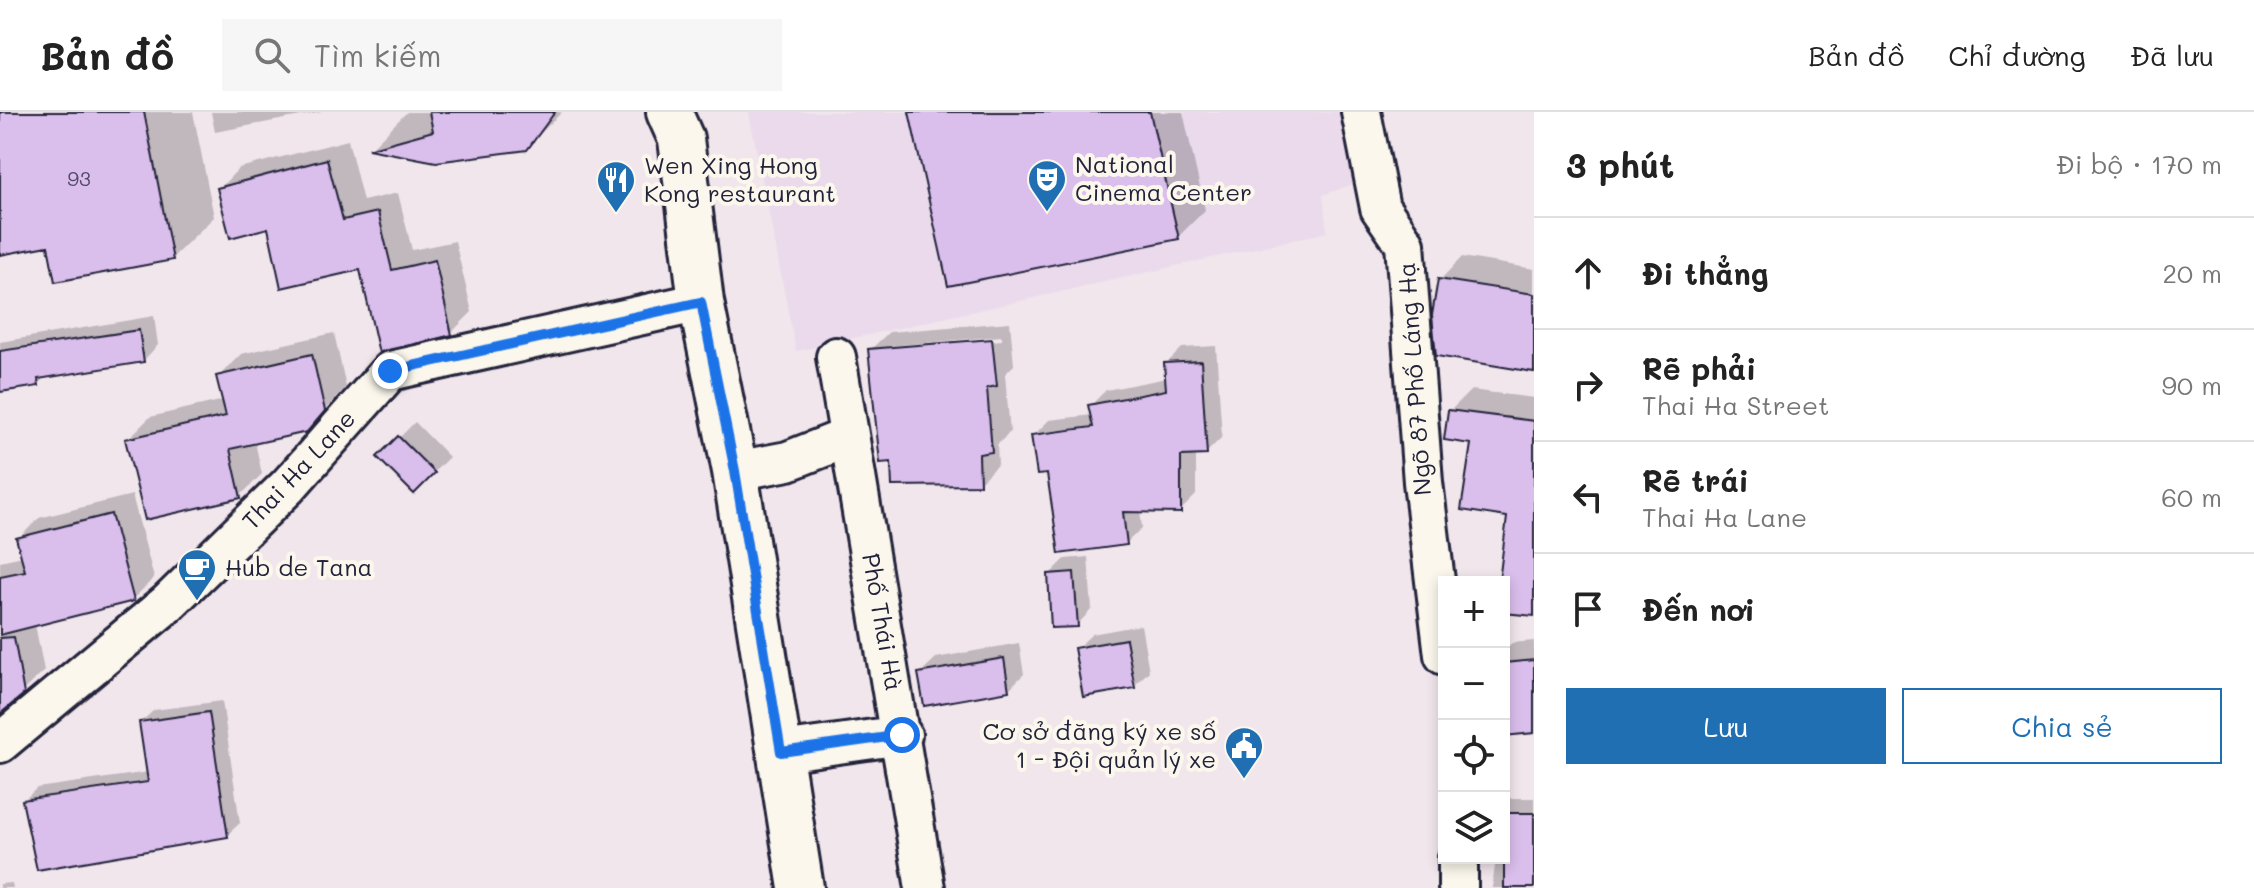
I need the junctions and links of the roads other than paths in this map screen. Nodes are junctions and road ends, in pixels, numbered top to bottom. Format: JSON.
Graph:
{"nodes":[{"id":1,"x":1361,"y":112,"type":"edge"},
{"id":2,"x":681,"y":121,"type":"edge"},
{"id":3,"x":701,"y":302,"type":"junction"},
{"id":4,"x":836,"y":357,"type":"dead end"},
{"id":5,"x":849,"y":437,"type":"junction"},
{"id":6,"x":735,"y":471,"type":"junction"},
{"id":7,"x":1443,"y":648,"type":"edge"},
{"id":8,"x":902,"y":735,"type":"junction"},
{"id":9,"x":0,"y":743,"type":"edge"},
{"id":10,"x":781,"y":752,"type":"junction"},
{"id":11,"x":1458,"y":864,"type":"edge"},
{"id":12,"x":801,"y":888,"type":"edge"},
{"id":13,"x":925,"y":888,"type":"edge"},
{"id":14,"x":1458,"y":888,"type":"edge"}],
"edges":[{"from":1,"to":7,"type":"street","name":"Ngõ 87 Phố Láng Hạ"},
{"from":2,"to":3,"type":"main road"},
{"from":3,"to":6,"type":"main road"},
{"from":3,"to":9,"type":"street","name":"Thai Ha Lane"},
{"from":4,"to":5,"type":"street","name":"Phố Thái Hà"},
{"from":5,"to":6,"type":"street"},
{"from":5,"to":8,"type":"street","name":"Phố Thái Hà"},
{"from":6,"to":10,"type":"main road"},
{"from":8,"to":10,"type":"street"},
{"from":8,"to":13,"type":"street","name":"Phố Thái Hà"},
{"from":10,"to":12,"type":"main road"},
{"from":11,"to":14,"type":"street"}]}
